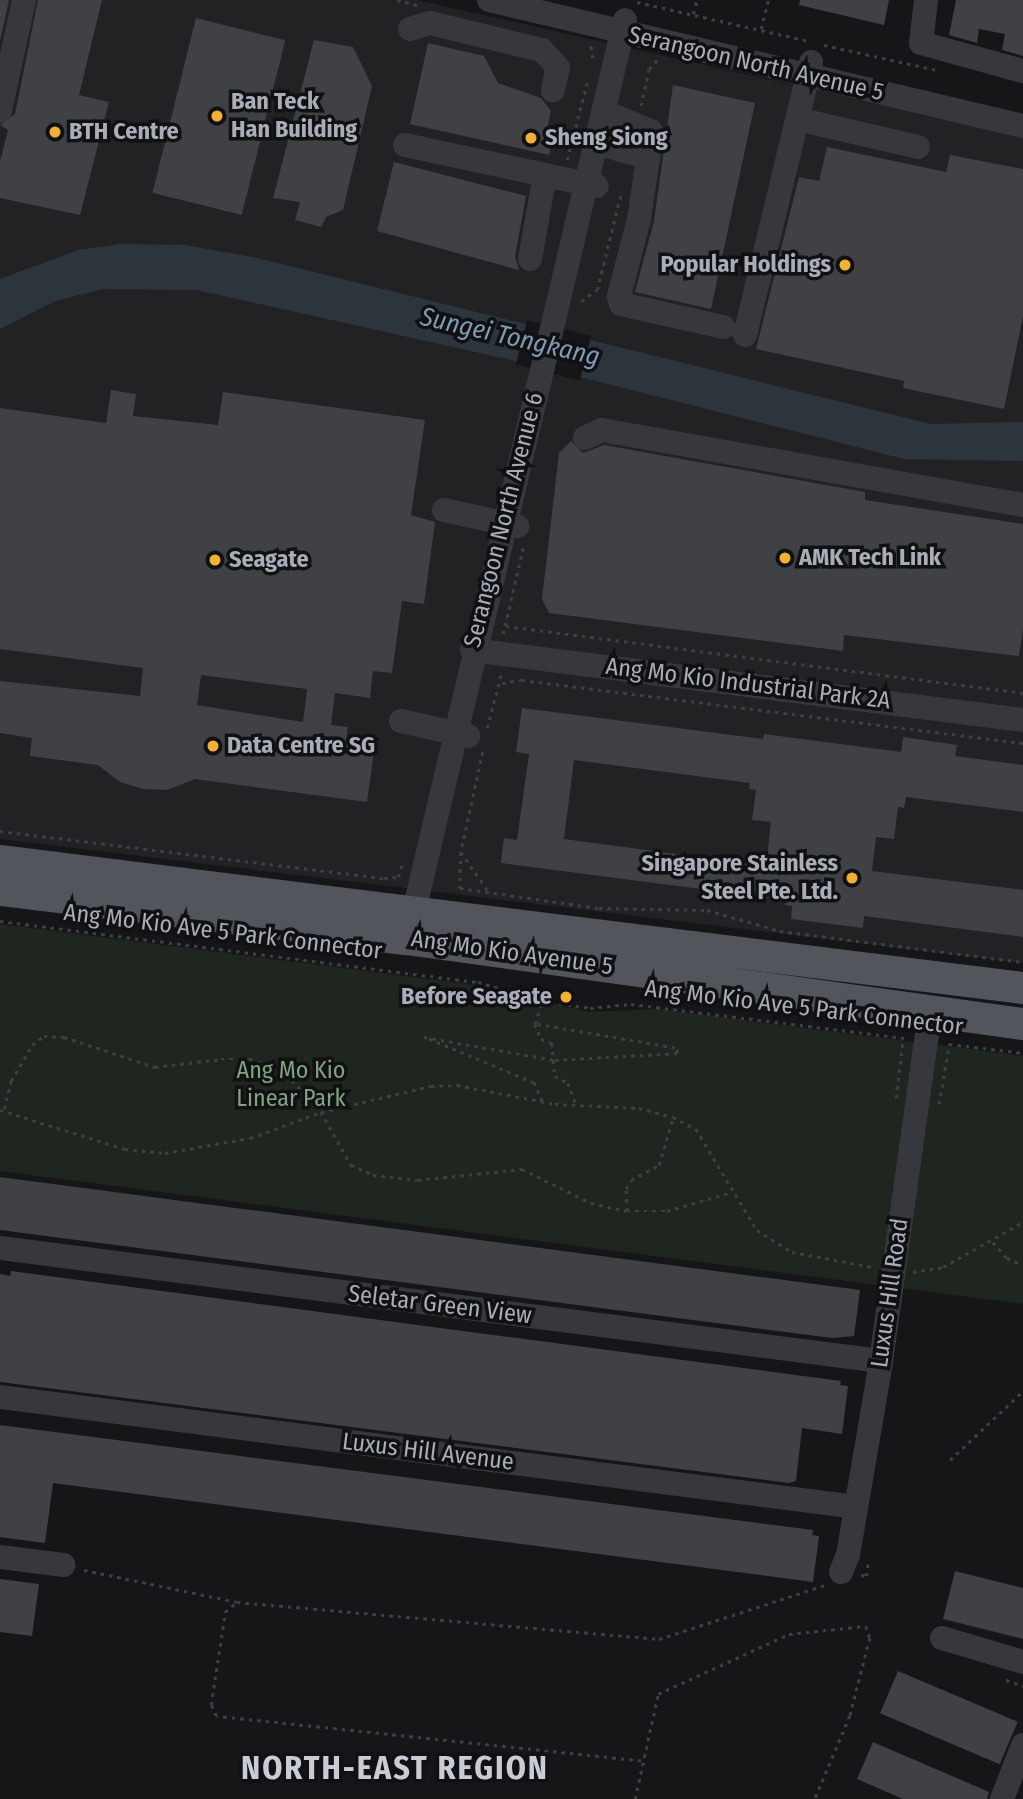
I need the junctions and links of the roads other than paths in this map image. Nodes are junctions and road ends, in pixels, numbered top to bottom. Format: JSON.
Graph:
{"nodes":[{"id":1,"x":24,"y":0,"type":"edge"},
{"id":2,"x":489,"y":0,"type":"edge"},
{"id":3,"x":540,"y":0,"type":"edge"},
{"id":4,"x":926,"y":0,"type":"edge"},
{"id":5,"x":422,"y":15,"type":"edge"},
{"id":6,"x":636,"y":16,"type":"edge"},
{"id":7,"x":809,"y":69,"type":"junction"},
{"id":8,"x":1023,"y":71,"type":"edge"},
{"id":9,"x":554,"y":90,"type":"dead end"},
{"id":10,"x":0,"y":111,"type":"edge"},
{"id":11,"x":1023,"y":111,"type":"edge"},
{"id":12,"x":797,"y":118,"type":"junction"},
{"id":13,"x":626,"y":120,"type":"junction"},
{"id":14,"x":1023,"y":126,"type":"edge"},
{"id":15,"x":405,"y":145,"type":"dead end"},
{"id":16,"x":607,"y":146,"type":"junction"},
{"id":17,"x":918,"y":147,"type":"dead end"},
{"id":18,"x":648,"y":158,"type":"junction"},
{"id":19,"x":554,"y":177,"type":"junction"},
{"id":20,"x":592,"y":185,"type":"junction"},
{"id":21,"x":530,"y":259,"type":"dead end"},
{"id":22,"x":586,"y":438,"type":"dead end"},
{"id":23,"x":1023,"y":505,"type":"edge"},
{"id":24,"x":444,"y":510,"type":"dead end"},
{"id":25,"x":510,"y":525,"type":"junction"},
{"id":26,"x":480,"y":651,"type":"junction"},
{"id":27,"x":1023,"y":720,"type":"edge"},
{"id":28,"x":401,"y":721,"type":"dead end"},
{"id":29,"x":461,"y":734,"type":"junction"},
{"id":30,"x":0,"y":861,"type":"edge"},
{"id":31,"x":0,"y":890,"type":"edge"},
{"id":32,"x":418,"y":926,"type":"junction"},
{"id":33,"x":1023,"y":988,"type":"edge"},
{"id":34,"x":1023,"y":1024,"type":"edge"},
{"id":35,"x":927,"y":1026,"type":"junction"},
{"id":36,"x":0,"y":1248,"type":"edge"},
{"id":37,"x":881,"y":1361,"type":"junction"},
{"id":38,"x":0,"y":1396,"type":"edge"},
{"id":39,"x":856,"y":1507,"type":"junction"},
{"id":40,"x":0,"y":1557,"type":"edge"},
{"id":41,"x":63,"y":1565,"type":"road end"},
{"id":42,"x":841,"y":1572,"type":"road end"},
{"id":43,"x":942,"y":1638,"type":"dead end"},
{"id":44,"x":1023,"y":1662,"type":"edge"},
{"id":45,"x":1023,"y":1745,"type":"edge"},
{"id":46,"x":1002,"y":1799,"type":"edge"}],
"edges":[{"from":1,"to":10,"type":"street"},
{"from":2,"to":6,"type":"street","name":"Serangoon North Avenue 5"},
{"from":3,"to":6,"type":"street","name":"Serangoon North Avenue 5"},
{"from":4,"to":8,"type":"street"},
{"from":5,"to":9,"type":"street"},
{"from":6,"to":7,"type":"street","name":"Serangoon North Avenue 5"},
{"from":6,"to":13,"type":"street","name":"Serangoon North Avenue 6"},
{"from":6,"to":20,"type":"street","name":"Serangoon North Avenue 6"},
{"from":7,"to":11,"type":"street","name":"Serangoon North Avenue 5"},
{"from":7,"to":12,"type":"street"},
{"from":7,"to":14,"type":"street","name":"Serangoon North Avenue 5"},
{"from":12,"to":17,"type":"street"},
{"from":12,"to":18,"type":"street"},
{"from":13,"to":16,"type":"street","name":"Serangoon North Avenue 6"},
{"from":13,"to":18,"type":"street"},
{"from":15,"to":19,"type":"street"},
{"from":16,"to":18,"type":"street"},
{"from":16,"to":20,"type":"street","name":"Serangoon North Avenue 6"},
{"from":19,"to":20,"type":"street"},
{"from":19,"to":21,"type":"street"},
{"from":20,"to":25,"type":"street","name":"Serangoon North Avenue 6"},
{"from":22,"to":23,"type":"street"},
{"from":24,"to":25,"type":"street"},
{"from":25,"to":26,"type":"street","name":"Serangoon North Avenue 6"},
{"from":26,"to":27,"type":"street","name":"Ang Mo Kio Industrial Park 2A"},
{"from":26,"to":29,"type":"street","name":"Serangoon North Avenue 6"},
{"from":28,"to":29,"type":"street"},
{"from":29,"to":32,"type":"street","name":"Serangoon North Avenue 6"},
{"from":30,"to":32,"type":"main road","name":"Ang Mo Kio Avenue 5"},
{"from":31,"to":32,"type":"main road","name":"Ang Mo Kio Avenue 5"},
{"from":32,"to":33,"type":"main road","name":"Ang Mo Kio Avenue 5"},
{"from":32,"to":35,"type":"main road","name":"Ang Mo Kio Avenue 5"},
{"from":34,"to":35,"type":"main road","name":"Ang Mo Kio Avenue 5"},
{"from":35,"to":37,"type":"street","name":"Luxus Hill Road"},
{"from":36,"to":37,"type":"street","name":"Seletar Green View"},
{"from":37,"to":39,"type":"street","name":"Luxus Hill Road"},
{"from":38,"to":39,"type":"street","name":"Luxus Hill Avenue"},
{"from":39,"to":42,"type":"street","name":"Luxus Hill Road"},
{"from":40,"to":41,"type":"street"},
{"from":43,"to":44,"type":"street"},
{"from":45,"to":46,"type":"street"}]}
